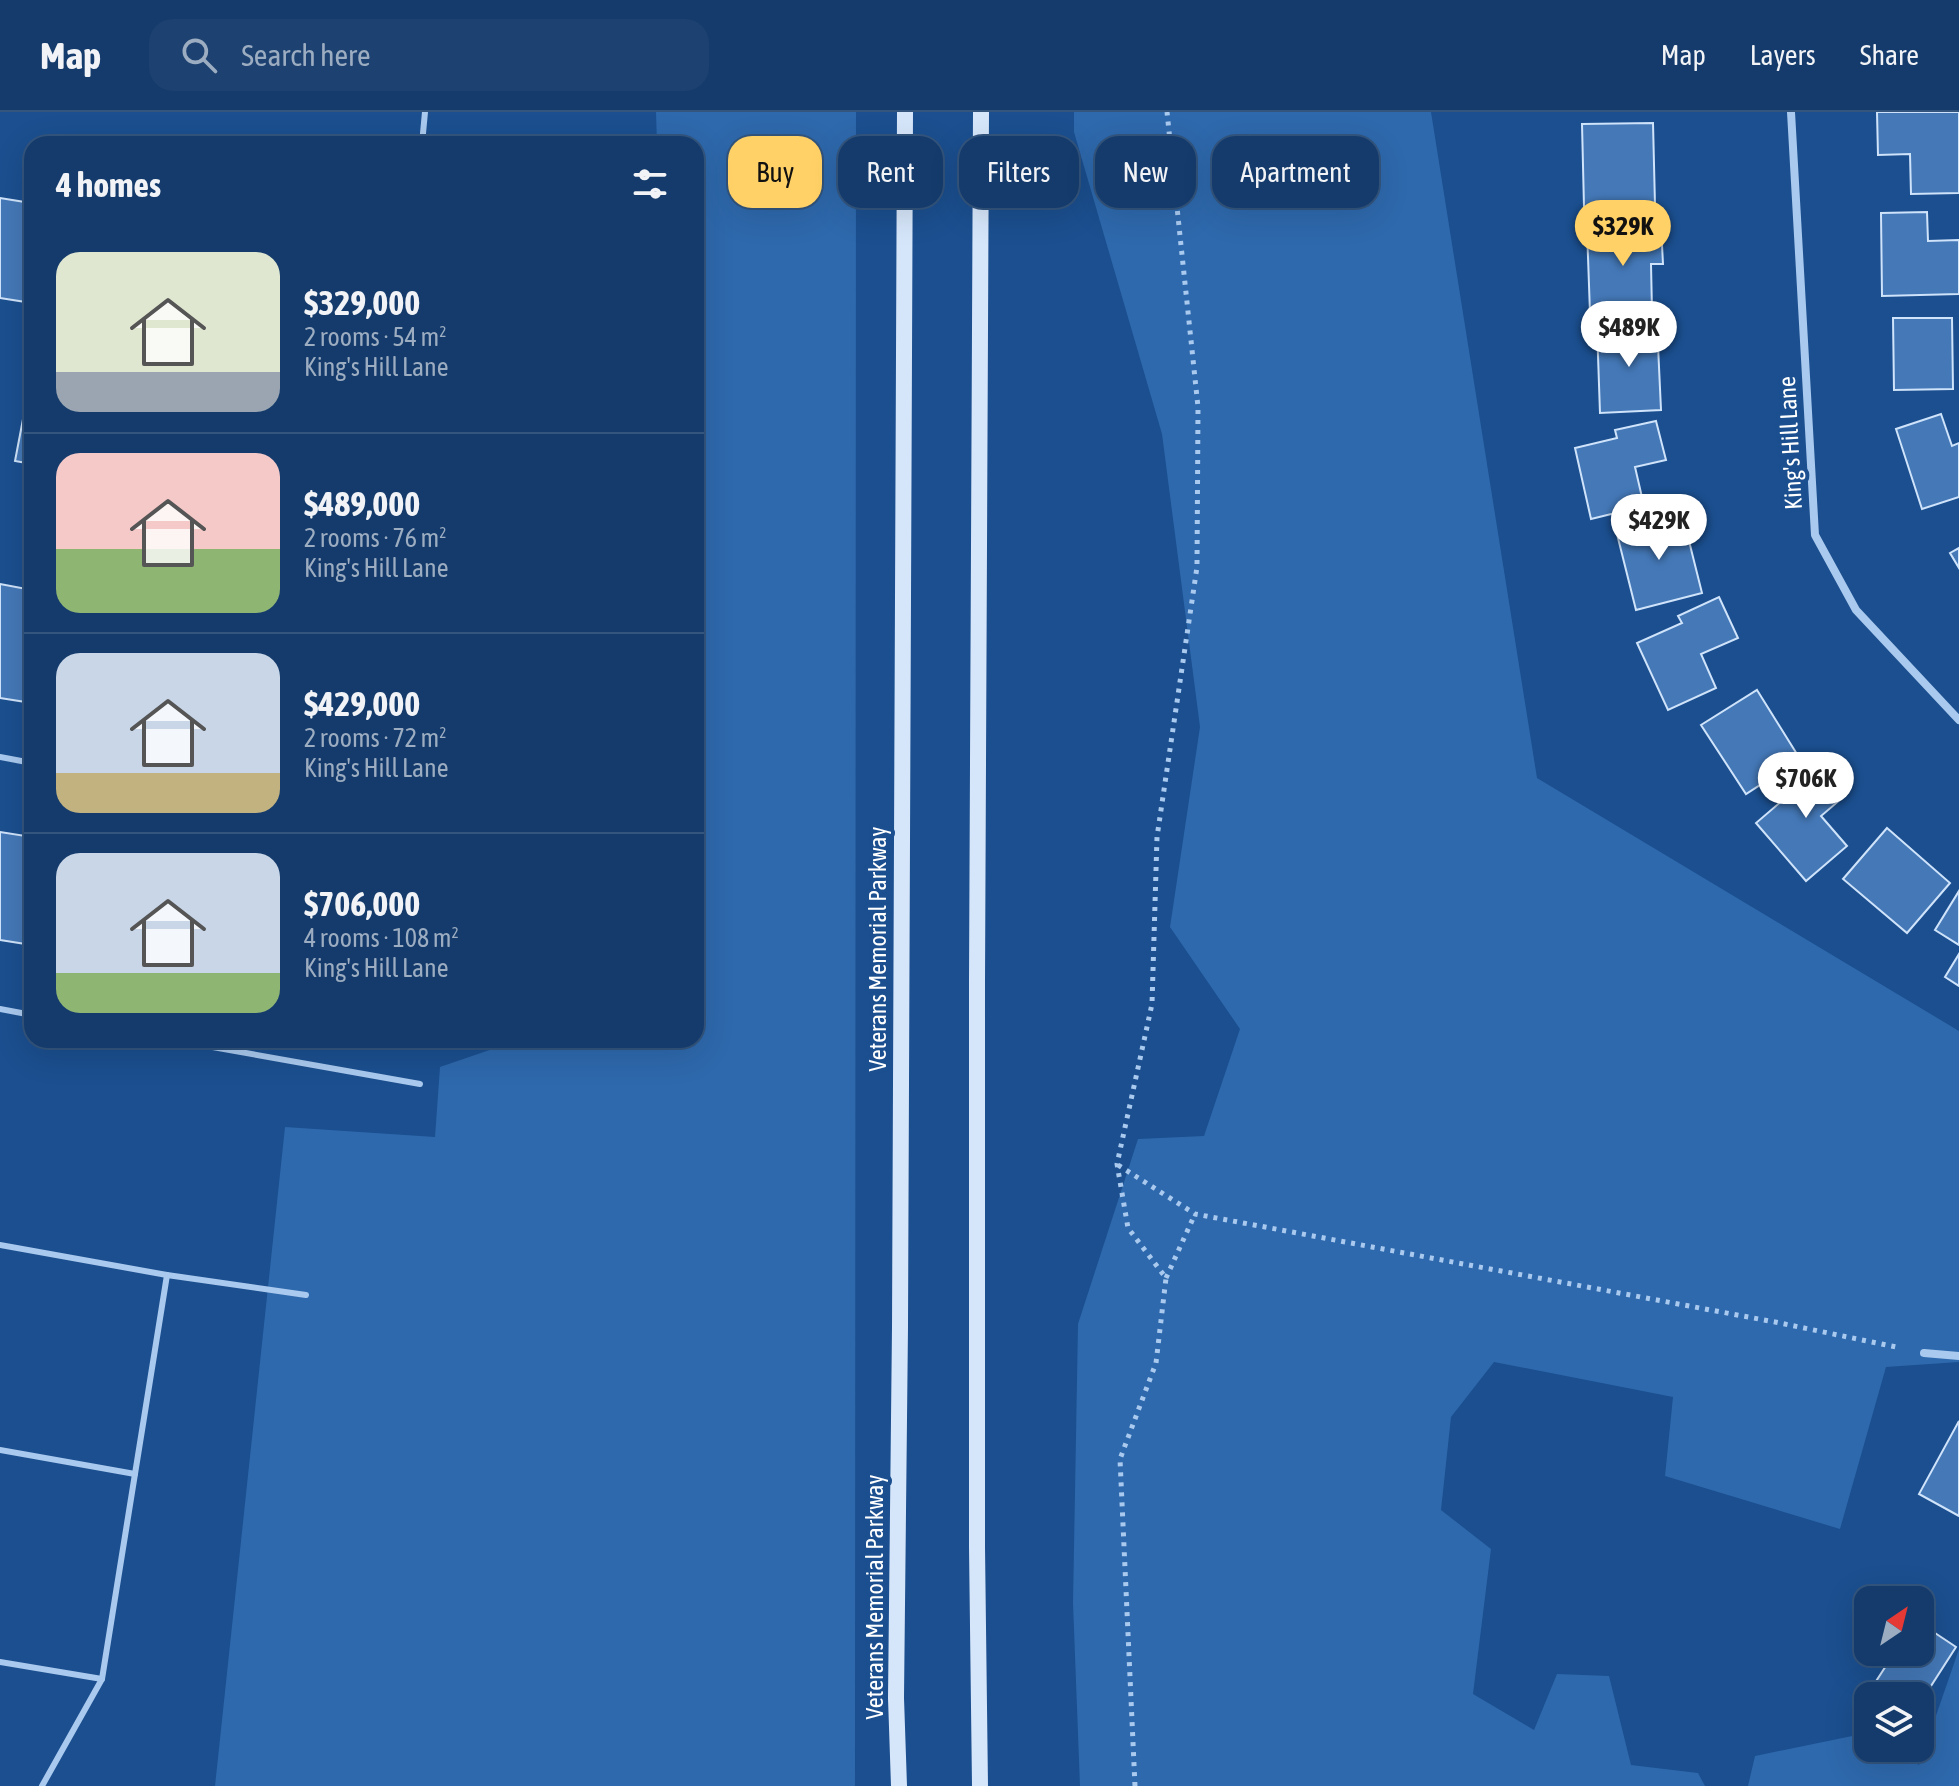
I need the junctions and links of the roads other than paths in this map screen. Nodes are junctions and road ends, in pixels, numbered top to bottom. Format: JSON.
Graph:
{"nodes":[{"id":1,"x":425,"y":112,"type":"edge"},
{"id":2,"x":905,"y":112,"type":"edge"},
{"id":3,"x":981,"y":112,"type":"edge"},
{"id":4,"x":1791,"y":112,"type":"edge"},
{"id":5,"x":423,"y":136,"type":"edge"},
{"id":6,"x":1959,"y":720,"type":"edge"},
{"id":7,"x":0,"y":757,"type":"edge"},
{"id":8,"x":24,"y":762,"type":"edge"},
{"id":9,"x":0,"y":1009,"type":"edge"},
{"id":10,"x":24,"y":1014,"type":"edge"},
{"id":11,"x":218,"y":1048,"type":"edge"},
{"id":12,"x":420,"y":1084,"type":"dead end"},
{"id":13,"x":0,"y":1245,"type":"edge"},
{"id":14,"x":167,"y":1275,"type":"junction"},
{"id":15,"x":306,"y":1295,"type":"dead end"},
{"id":16,"x":1924,"y":1353,"type":"road end"},
{"id":17,"x":1959,"y":1356,"type":"edge"},
{"id":18,"x":0,"y":1450,"type":"edge"},
{"id":19,"x":135,"y":1474,"type":"junction"},
{"id":20,"x":0,"y":1662,"type":"edge"},
{"id":21,"x":102,"y":1679,"type":"junction"},
{"id":22,"x":42,"y":1786,"type":"edge"},
{"id":23,"x":899,"y":1786,"type":"edge"},
{"id":24,"x":980,"y":1786,"type":"edge"}],
"edges":[{"from":1,"to":5,"type":"lane"},
{"from":2,"to":23,"type":"main road","name":"Veterans Memorial Parkway"},
{"from":3,"to":24,"type":"main road"},
{"from":4,"to":6,"type":"street","name":"King's Hill Lane"},
{"from":7,"to":8,"type":"lane"},
{"from":9,"to":10,"type":"lane"},
{"from":11,"to":12,"type":"lane"},
{"from":13,"to":14,"type":"lane"},
{"from":14,"to":15,"type":"lane"},
{"from":14,"to":19,"type":"lane"},
{"from":16,"to":17,"type":"street"},
{"from":18,"to":19,"type":"lane"},
{"from":19,"to":21,"type":"lane"},
{"from":20,"to":21,"type":"lane"},
{"from":21,"to":22,"type":"lane"}]}
